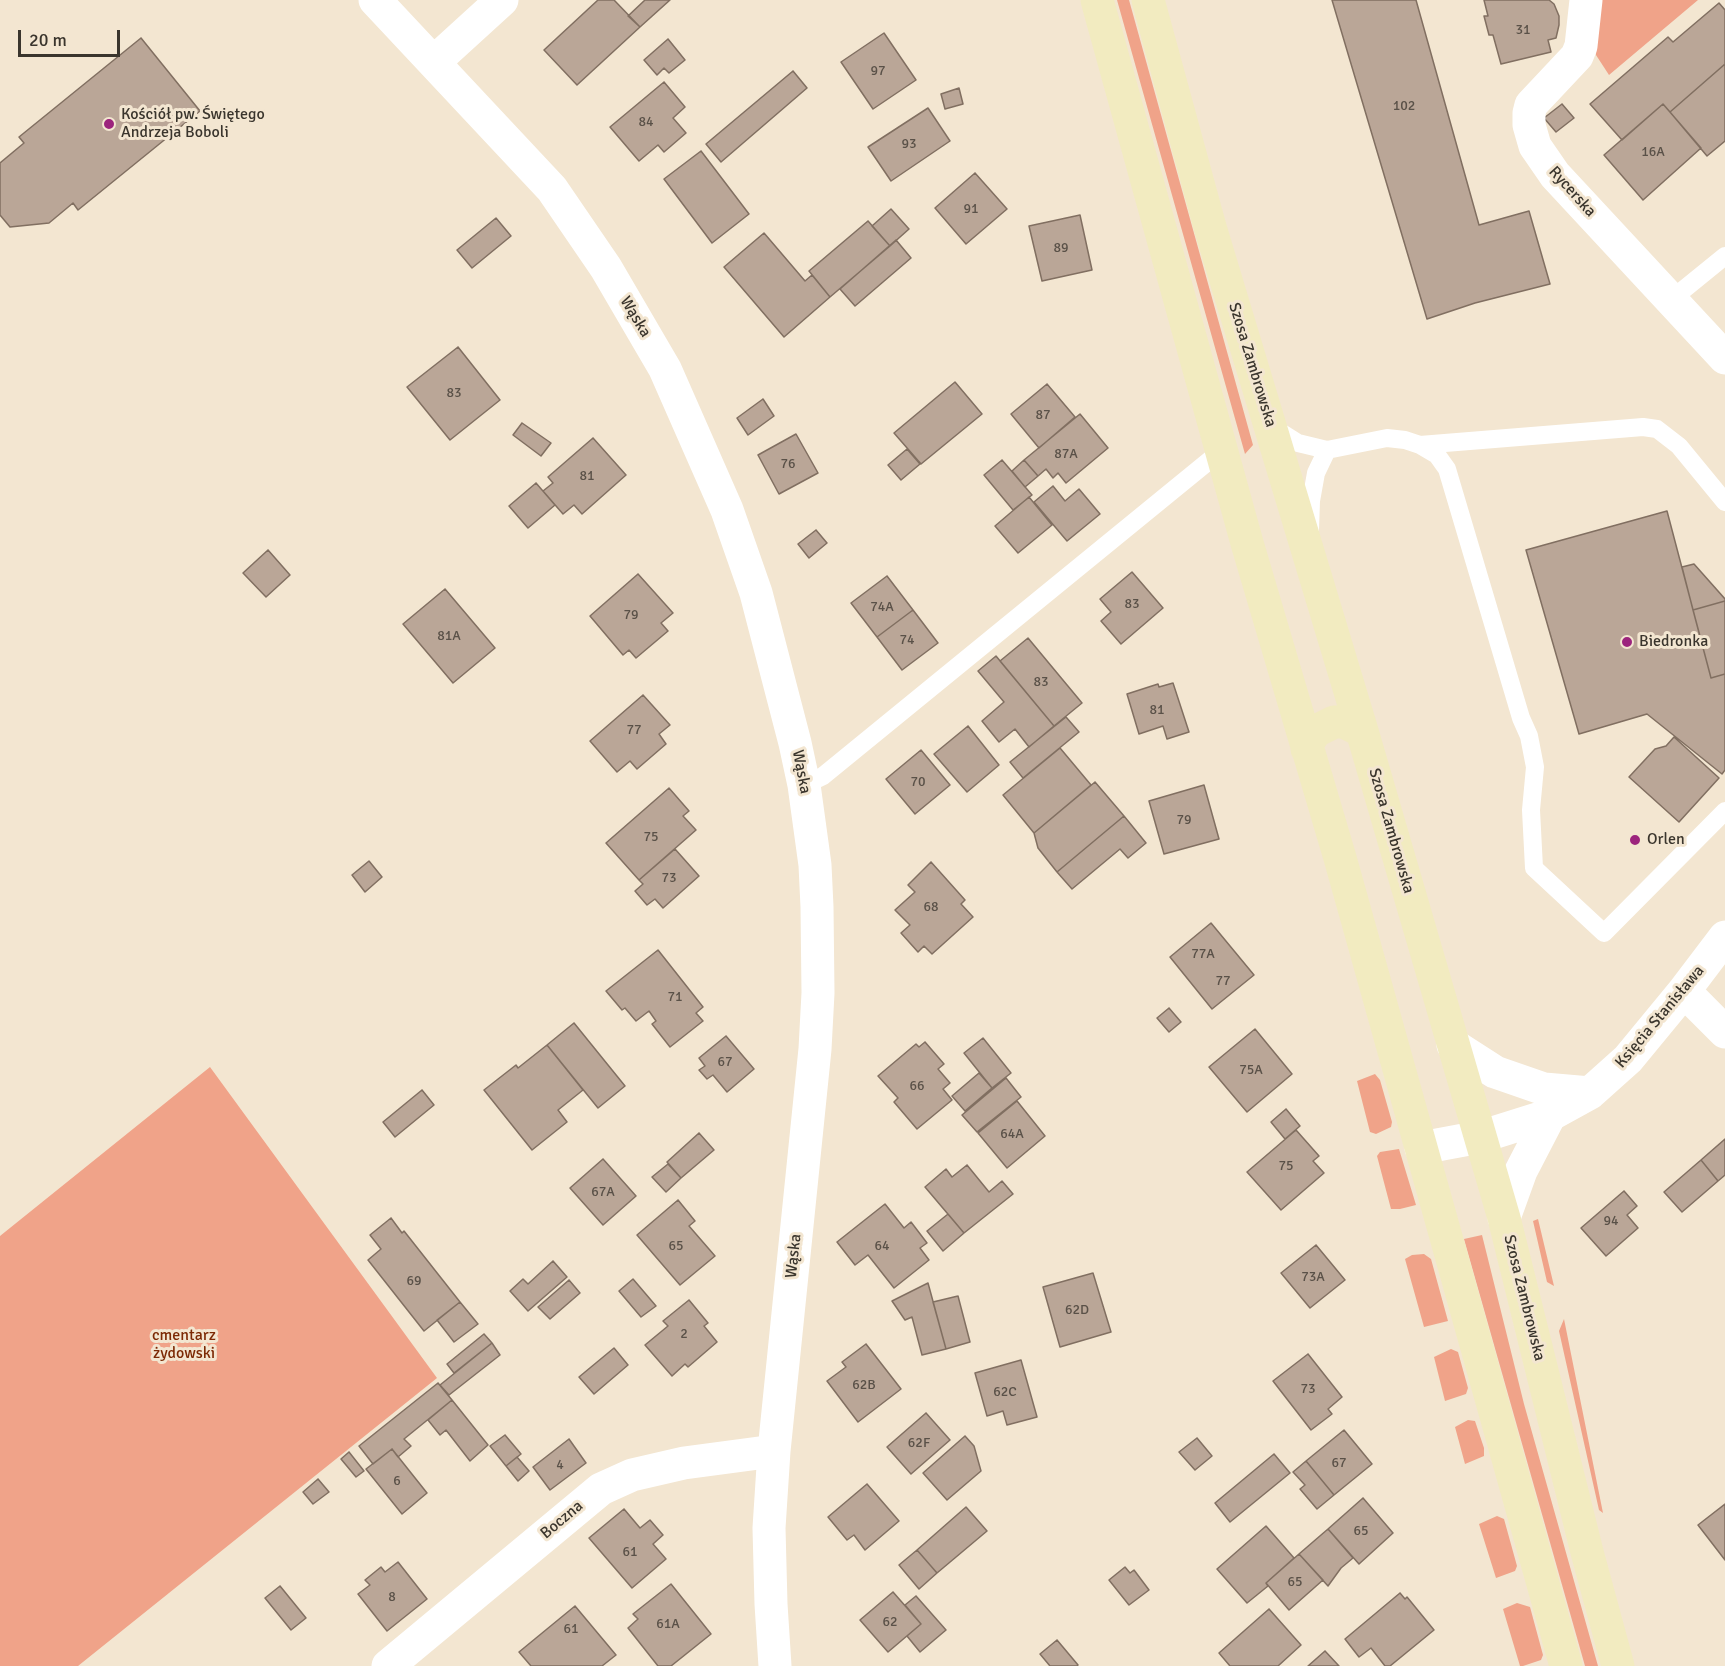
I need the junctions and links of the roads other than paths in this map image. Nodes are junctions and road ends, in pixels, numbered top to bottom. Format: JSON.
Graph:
{"nodes":[{"id":1,"x":375,"y":0,"type":"edge"},
{"id":2,"x":502,"y":0,"type":"edge"},
{"id":3,"x":1097,"y":0,"type":"edge"},
{"id":4,"x":1148,"y":0,"type":"edge"},
{"id":5,"x":1586,"y":0,"type":"edge"},
{"id":6,"x":435,"y":62,"type":"junction"},
{"id":7,"x":1725,"y":256,"type":"edge"},
{"id":8,"x":1672,"y":299,"type":"junction"},
{"id":9,"x":1725,"y":358,"type":"edge"},
{"id":10,"x":1269,"y":424,"type":"junction"},
{"id":11,"x":1420,"y":445,"type":"junction"},
{"id":12,"x":1328,"y":450,"type":"junction"},
{"id":13,"x":1221,"y":451,"type":"junction"},
{"id":14,"x":1725,"y":502,"type":"edge"},
{"id":15,"x":1309,"y":556,"type":"junction"},
{"id":16,"x":1362,"y":731,"type":"junction"},
{"id":17,"x":1307,"y":749,"type":"junction"},
{"id":18,"x":804,"y":784,"type":"junction"},
{"id":19,"x":1725,"y":811,"type":"edge"},
{"id":20,"x":1725,"y":937,"type":"edge"},
{"id":21,"x":1684,"y":991,"type":"junction"},
{"id":22,"x":1725,"y":1032,"type":"edge"},
{"id":23,"x":1453,"y":1045,"type":"junction"},
{"id":24,"x":1590,"y":1093,"type":"junction"},
{"id":25,"x":1550,"y":1115,"type":"junction"},
{"id":26,"x":1480,"y":1137,"type":"junction"},
{"id":27,"x":1421,"y":1148,"type":"junction"},
{"id":28,"x":1504,"y":1218,"type":"junction"},
{"id":29,"x":774,"y":1451,"type":"junction"},
{"id":30,"x":388,"y":1666,"type":"edge"},
{"id":31,"x":775,"y":1666,"type":"edge"},
{"id":32,"x":1566,"y":1666,"type":"edge"},
{"id":33,"x":1618,"y":1666,"type":"edge"}],
"edges":[{"from":1,"to":6,"type":"street","name":"Wąska"},
{"from":2,"to":6,"type":"street"},
{"from":3,"to":13,"type":"main road"},
{"from":4,"to":10,"type":"main road","name":"Szosa Zambrowska"},
{"from":5,"to":8,"type":"street","name":"Rycerska"},
{"from":6,"to":18,"type":"street","name":"Wąska"},
{"from":7,"to":8,"type":"lane"},
{"from":8,"to":9,"type":"street","name":"Rycerska"},
{"from":10,"to":12,"type":"lane"},
{"from":10,"to":15,"type":"main road","name":"Szosa Zambrowska"},
{"from":11,"to":12,"type":"lane"},
{"from":11,"to":14,"type":"lane"},
{"from":11,"to":19,"type":"lane"},
{"from":12,"to":15,"type":"lane"},
{"from":13,"to":17,"type":"main road"},
{"from":13,"to":18,"type":"lane"},
{"from":15,"to":16,"type":"main road","name":"Szosa Zambrowska"},
{"from":16,"to":17,"type":"main road"},
{"from":16,"to":23,"type":"main road","name":"Szosa Zambrowska"},
{"from":17,"to":27,"type":"main road"},
{"from":18,"to":29,"type":"street","name":"Wąska"},
{"from":20,"to":21,"type":"street","name":"Księcia Stanisława"},
{"from":21,"to":22,"type":"street"},
{"from":21,"to":24,"type":"street","name":"Księcia Stanisława"},
{"from":23,"to":24,"type":"street"},
{"from":23,"to":26,"type":"main road","name":"Szosa Zambrowska"},
{"from":24,"to":25,"type":"street","name":"Księcia Stanisława"},
{"from":25,"to":26,"type":"street","name":"Księcia Stanisława"},
{"from":25,"to":28,"type":"street"},
{"from":26,"to":27,"type":"street","name":"Księcia Stanisława"},
{"from":26,"to":28,"type":"main road","name":"Szosa Zambrowska"},
{"from":27,"to":32,"type":"main road"},
{"from":28,"to":33,"type":"main road","name":"Szosa Zambrowska"},
{"from":29,"to":30,"type":"street","name":"Boczna"},
{"from":29,"to":31,"type":"street","name":"Wąska"}]}
